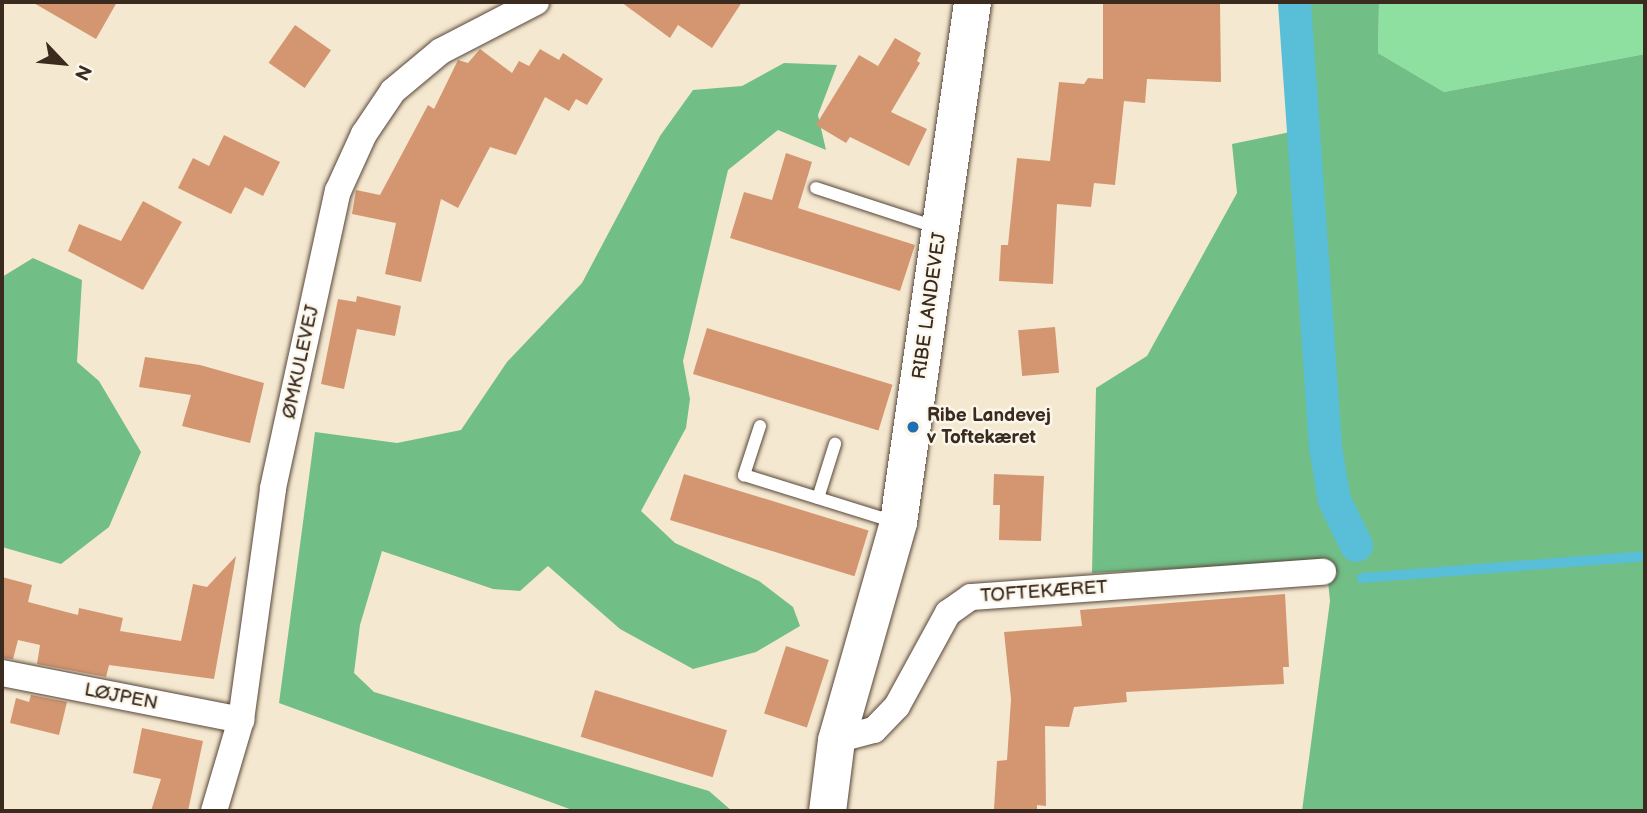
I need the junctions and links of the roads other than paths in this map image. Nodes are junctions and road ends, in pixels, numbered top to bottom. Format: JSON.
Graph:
{"nodes":[{"id":1,"x":536,"y":2,"type":"edge"},
{"id":2,"x":972,"y":2,"type":"edge"},
{"id":3,"x":816,"y":188,"type":"dead end"},
{"id":4,"x":940,"y":228,"type":"junction"},
{"id":5,"x":760,"y":426,"type":"dead end"},
{"id":6,"x":835,"y":444,"type":"dead end"},
{"id":7,"x":818,"y":498,"type":"junction"},
{"id":8,"x":898,"y":522,"type":"junction"},
{"id":9,"x":1323,"y":572,"type":"dead end"},
{"id":10,"x":2,"y":673,"type":"edge"},
{"id":11,"x":241,"y":720,"type":"junction"},
{"id":12,"x":836,"y":740,"type":"junction"},
{"id":13,"x":214,"y":811,"type":"edge"},
{"id":14,"x":827,"y":811,"type":"edge"}],
"edges":[{"from":1,"to":11,"type":"street","name":"ØMKULEVEJ"},
{"from":2,"to":4,"type":"main road","name":"RIBE LANDEVEJ"},
{"from":3,"to":4,"type":"lane"},
{"from":4,"to":8,"type":"main road","name":"RIBE LANDEVEJ"},
{"from":5,"to":7,"type":"lane"},
{"from":6,"to":7,"type":"lane"},
{"from":7,"to":8,"type":"lane"},
{"from":8,"to":12,"type":"main road","name":"RIBE LANDEVEJ"},
{"from":9,"to":12,"type":"street","name":"TOFTEKÆRET"},
{"from":10,"to":11,"type":"street","name":"LØJPEN"},
{"from":11,"to":13,"type":"street","name":"ØMKULEVEJ"},
{"from":12,"to":14,"type":"main road","name":"RIBE LANDEVEJ"}]}
